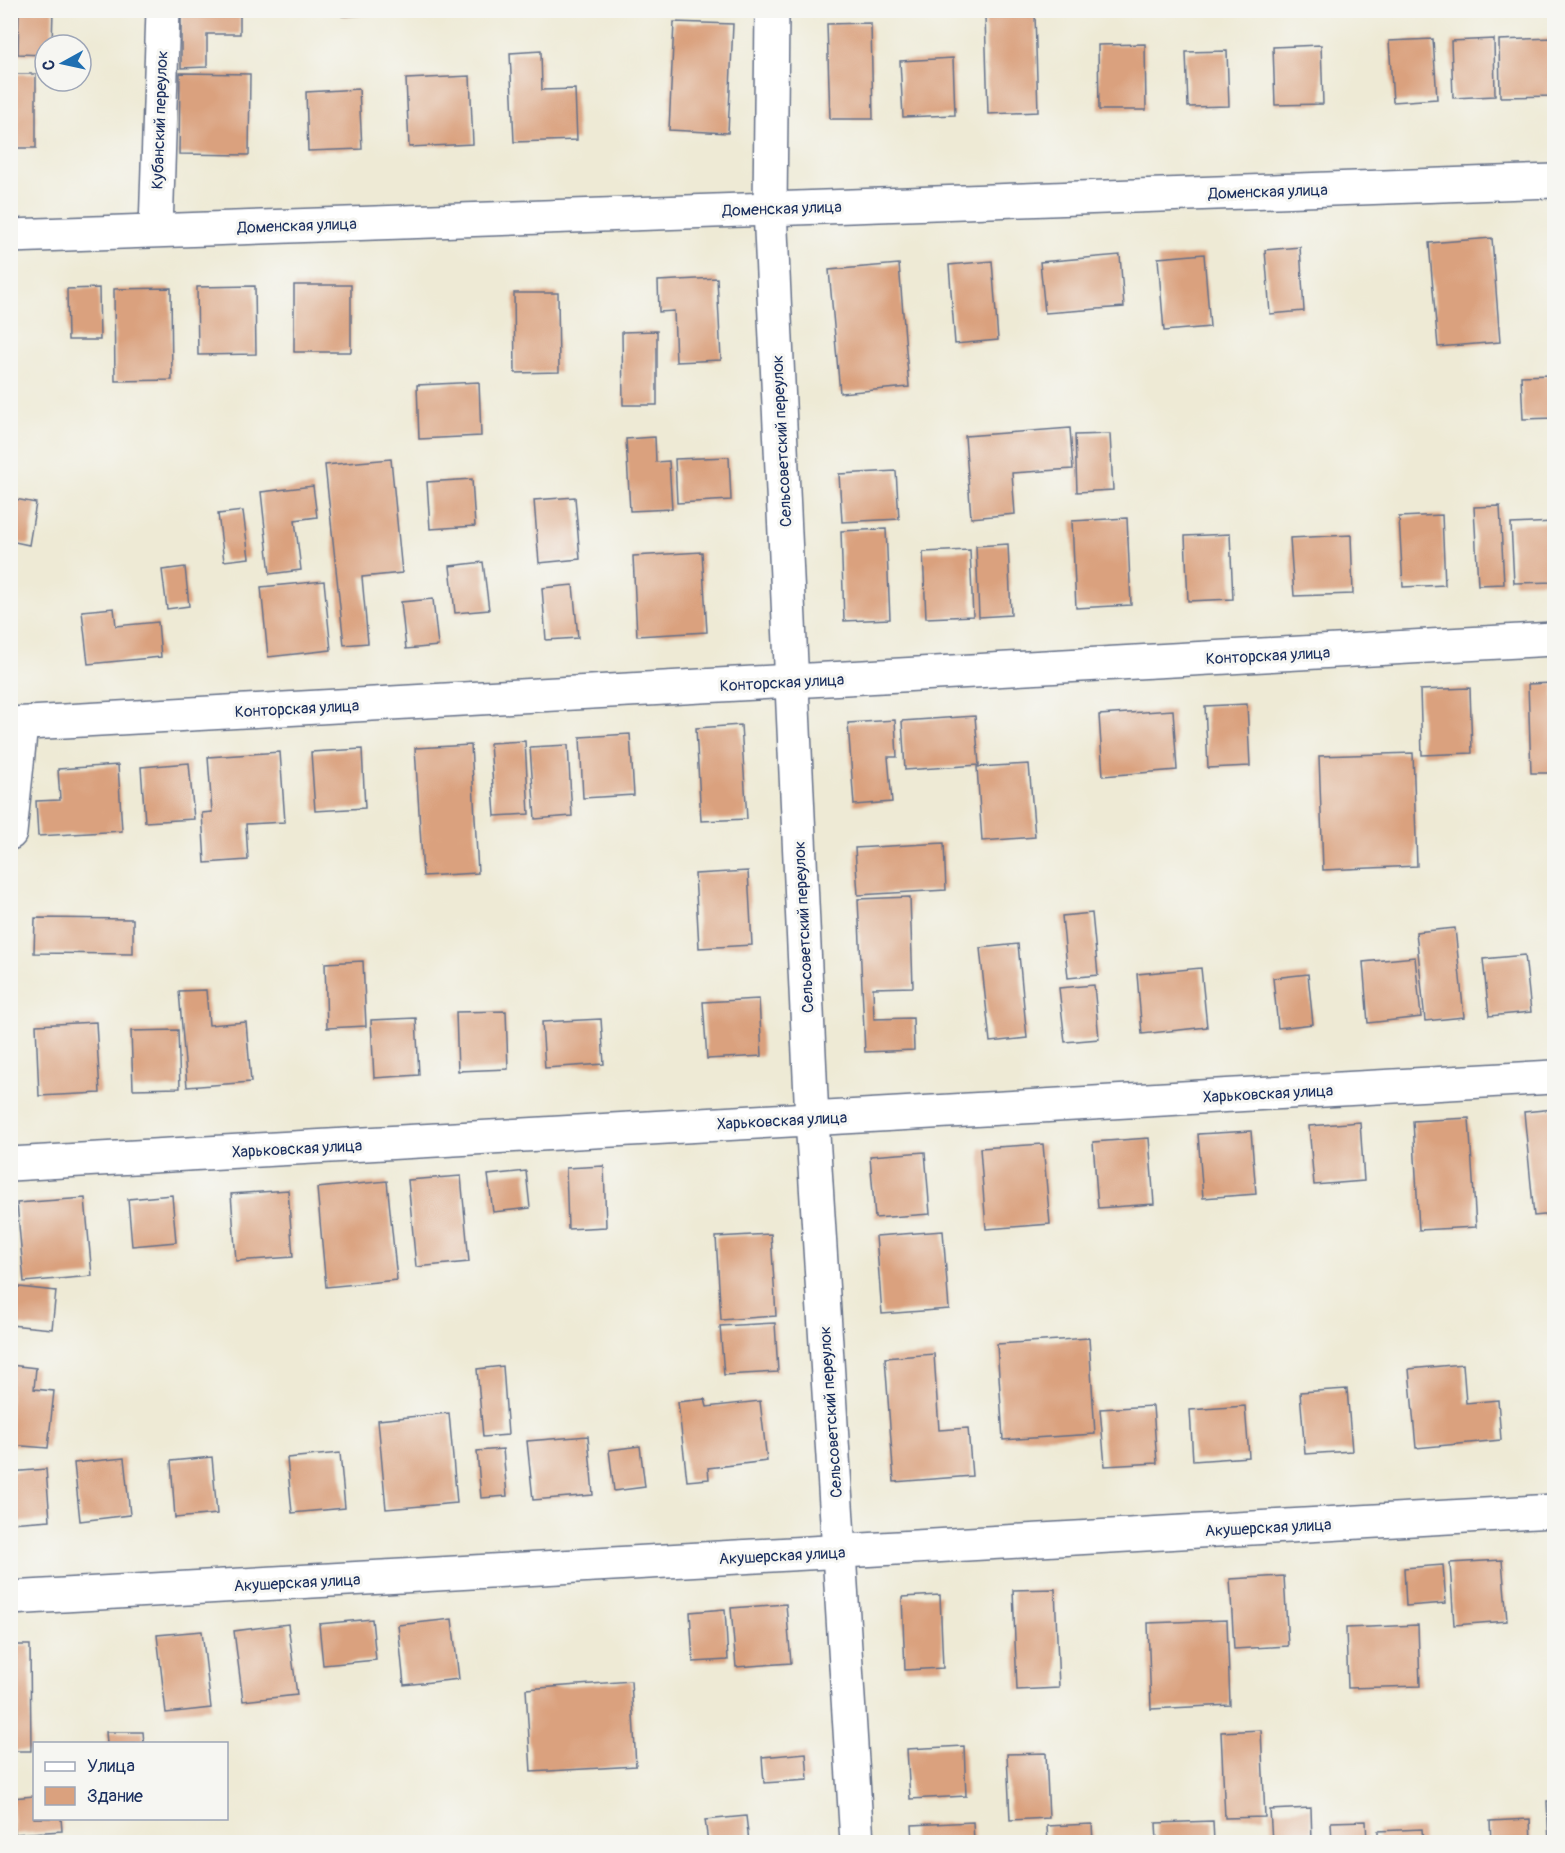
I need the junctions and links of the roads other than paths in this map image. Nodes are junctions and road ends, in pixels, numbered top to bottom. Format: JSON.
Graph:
{"nodes":[{"id":1,"x":164,"y":10,"type":"edge"},
{"id":2,"x":772,"y":10,"type":"edge"},
{"id":3,"x":1554,"y":181,"type":"edge"},
{"id":4,"x":770,"y":208,"type":"junction"},
{"id":5,"x":156,"y":230,"type":"junction"},
{"id":6,"x":10,"y":236,"type":"edge"},
{"id":7,"x":1554,"y":639,"type":"edge"},
{"id":8,"x":792,"y":681,"type":"junction"},
{"id":9,"x":16,"y":724,"type":"edge"},
{"id":10,"x":10,"y":833,"type":"edge"},
{"id":11,"x":1554,"y":1077,"type":"edge"},
{"id":12,"x":812,"y":1119,"type":"junction"},
{"id":13,"x":10,"y":1164,"type":"edge"},
{"id":14,"x":1554,"y":1511,"type":"edge"},
{"id":15,"x":839,"y":1551,"type":"junction"},
{"id":16,"x":10,"y":1598,"type":"edge"},
{"id":17,"x":857,"y":1842,"type":"edge"}],
"edges":[{"from":1,"to":5,"type":"street","name":"Кубанский переулок"},
{"from":2,"to":4,"type":"street","name":"Сельсоветский переулок"},
{"from":3,"to":4,"type":"street","name":"Доменская улица"},
{"from":4,"to":5,"type":"street","name":"Доменская улица"},
{"from":4,"to":8,"type":"street","name":"Сельсоветский переулок"},
{"from":5,"to":6,"type":"street","name":"Доменская улица"},
{"from":7,"to":8,"type":"street","name":"Конторская улица"},
{"from":8,"to":9,"type":"street","name":"Конторская улица"},
{"from":8,"to":12,"type":"street","name":"Сельсоветский переулок"},
{"from":9,"to":10,"type":"street"},
{"from":11,"to":12,"type":"street","name":"Харьковская улица"},
{"from":12,"to":13,"type":"street","name":"Харьковская улица"},
{"from":12,"to":15,"type":"street","name":"Сельсоветский переулок"},
{"from":14,"to":15,"type":"street","name":"Акушерская улица"},
{"from":15,"to":16,"type":"street","name":"Акушерская улица"},
{"from":15,"to":17,"type":"street","name":"Сельсоветский переулок"}]}
